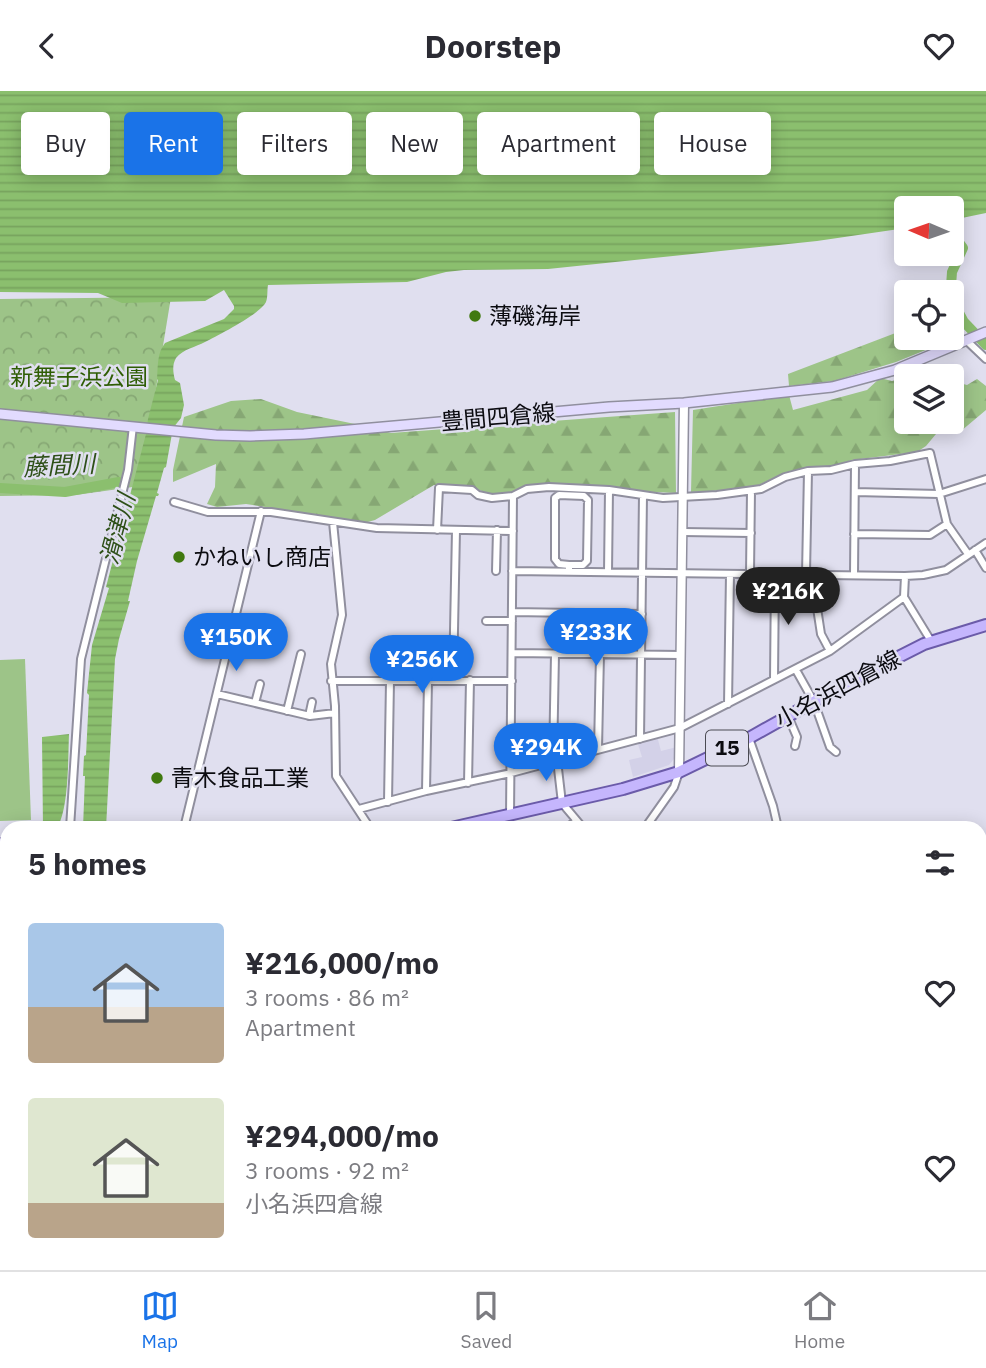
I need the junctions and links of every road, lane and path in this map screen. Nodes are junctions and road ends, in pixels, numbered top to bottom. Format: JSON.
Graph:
{"nodes":[{"id":1,"x":986,"y":332,"type":"edge"},
{"id":2,"x":969,"y":338,"type":"junction"},
{"id":3,"x":986,"y":359,"type":"edge"},
{"id":4,"x":684,"y":403,"type":"junction"},
{"id":5,"x":0,"y":414,"type":"edge"},
{"id":6,"x":137,"y":427,"type":"junction"},
{"id":7,"x":855,"y":464,"type":"junction"},
{"id":8,"x":808,"y":471,"type":"junction"},
{"id":9,"x":986,"y":479,"type":"edge"},
{"id":10,"x":608,"y":490,"type":"junction"},
{"id":11,"x":751,"y":491,"type":"junction"},
{"id":12,"x":855,"y":492,"type":"junction"},
{"id":13,"x":939,"y":494,"type":"junction"},
{"id":14,"x":643,"y":495,"type":"junction"},
{"id":15,"x":513,"y":496,"type":"junction"},
{"id":16,"x":683,"y":496,"type":"junction"},
{"id":17,"x":174,"y":502,"type":"dead end"},
{"id":18,"x":261,"y":511,"type":"junction"},
{"id":19,"x":333,"y":522,"type":"junction"},
{"id":20,"x":947,"y":524,"type":"junction"},
{"id":21,"x":437,"y":530,"type":"junction"},
{"id":22,"x":456,"y":530,"type":"junction"},
{"id":23,"x":497,"y":530,"type":"junction"},
{"id":24,"x":513,"y":531,"type":"junction"},
{"id":25,"x":682,"y":532,"type":"junction"},
{"id":26,"x":751,"y":533,"type":"junction"},
{"id":27,"x":854,"y":534,"type":"junction"},
{"id":28,"x":986,"y":543,"type":"edge"},
{"id":29,"x":975,"y":550,"type":"junction"},
{"id":30,"x":968,"y":554,"type":"junction"},
{"id":31,"x":569,"y":568,"type":"junction"},
{"id":32,"x":986,"y":568,"type":"edge"},
{"id":33,"x":496,"y":571,"type":"dead end"},
{"id":34,"x":512,"y":571,"type":"junction"},
{"id":35,"x":607,"y":572,"type":"junction"},
{"id":36,"x":642,"y":572,"type":"junction"},
{"id":37,"x":682,"y":573,"type":"junction"},
{"id":38,"x":730,"y":573,"type":"junction"},
{"id":39,"x":750,"y":573,"type":"junction"},
{"id":40,"x":775,"y":574,"type":"junction"},
{"id":41,"x":806,"y":574,"type":"junction"},
{"id":42,"x":818,"y":574,"type":"junction"},
{"id":43,"x":854,"y":575,"type":"junction"},
{"id":44,"x":905,"y":576,"type":"junction"},
{"id":45,"x":904,"y":597,"type":"junction"},
{"id":46,"x":512,"y":612,"type":"junction"},
{"id":47,"x":642,"y":614,"type":"junction"},
{"id":48,"x":486,"y":621,"type":"dead end"},
{"id":49,"x":512,"y":621,"type":"junction"},
{"id":50,"x":986,"y":625,"type":"edge"},
{"id":51,"x":931,"y":641,"type":"junction"},
{"id":52,"x":830,"y":651,"type":"junction"},
{"id":53,"x":512,"y":653,"type":"junction"},
{"id":54,"x":555,"y":653,"type":"junction"},
{"id":55,"x":301,"y":654,"type":"dead end"},
{"id":56,"x":600,"y":654,"type":"junction"},
{"id":57,"x":641,"y":654,"type":"junction"},
{"id":58,"x":681,"y":655,"type":"junction"},
{"id":59,"x":796,"y":670,"type":"junction"},
{"id":60,"x":774,"y":679,"type":"junction"},
{"id":61,"x":453,"y":680,"type":"junction"},
{"id":62,"x":470,"y":680,"type":"junction"},
{"id":63,"x":331,"y":681,"type":"junction"},
{"id":64,"x":390,"y":681,"type":"junction"},
{"id":65,"x":428,"y":681,"type":"junction"},
{"id":66,"x":512,"y":681,"type":"junction"},
{"id":67,"x":260,"y":684,"type":"dead end"},
{"id":68,"x":217,"y":694,"type":"junction"},
{"id":69,"x":312,"y":702,"type":"dead end"},
{"id":70,"x":814,"y":702,"type":"junction"},
{"id":71,"x":255,"y":703,"type":"junction"},
{"id":72,"x":729,"y":704,"type":"junction"},
{"id":73,"x":287,"y":711,"type":"junction"},
{"id":74,"x":335,"y":713,"type":"junction"},
{"id":75,"x":309,"y":716,"type":"junction"},
{"id":76,"x":788,"y":716,"type":"junction"},
{"id":77,"x":680,"y":728,"type":"junction"},
{"id":78,"x":748,"y":738,"type":"junction"},
{"id":79,"x":640,"y":739,"type":"junction"},
{"id":80,"x":795,"y":745,"type":"dead end"},
{"id":81,"x":598,"y":749,"type":"junction"},
{"id":82,"x":836,"y":752,"type":"dead end"},
{"id":83,"x":555,"y":760,"type":"junction"},
{"id":84,"x":679,"y":772,"type":"junction"},
{"id":85,"x":511,"y":773,"type":"junction"},
{"id":86,"x":468,"y":783,"type":"junction"},
{"id":87,"x":426,"y":792,"type":"junction"},
{"id":88,"x":388,"y":802,"type":"junction"},
{"id":89,"x":562,"y":803,"type":"junction"},
{"id":90,"x":359,"y":809,"type":"junction"},
{"id":91,"x":510,"y":815,"type":"junction"},
{"id":92,"x":70,"y":821,"type":"edge"},
{"id":93,"x":186,"y":821,"type":"edge"},
{"id":94,"x":366,"y":821,"type":"edge"},
{"id":95,"x":498,"y":821,"type":"edge"},
{"id":96,"x":577,"y":821,"type":"edge"},
{"id":97,"x":650,"y":821,"type":"edge"},
{"id":98,"x":776,"y":821,"type":"edge"}],
"edges":[{"from":1,"to":2,"type":"main road","name":"豊間四倉線"},
{"from":2,"to":3,"type":"street"},
{"from":2,"to":4,"type":"main road","name":"豊間四倉線"},
{"from":4,"to":6,"type":"main road","name":"豊間四倉線"},
{"from":4,"to":16,"type":"street"},
{"from":5,"to":6,"type":"main road","name":"豊間四倉線"},
{"from":6,"to":92,"type":"street"},
{"from":7,"to":8,"type":"street"},
{"from":7,"to":12,"type":"street"},
{"from":7,"to":13,"type":"street"},
{"from":8,"to":11,"type":"street"},
{"from":8,"to":41,"type":"street"},
{"from":9,"to":13,"type":"street"},
{"from":10,"to":14,"type":"street"},
{"from":10,"to":15,"type":"street"},
{"from":10,"to":35,"type":"street"},
{"from":11,"to":16,"type":"street"},
{"from":11,"to":26,"type":"street"},
{"from":12,"to":13,"type":"street"},
{"from":12,"to":27,"type":"street"},
{"from":13,"to":20,"type":"street"},
{"from":14,"to":16,"type":"street"},
{"from":14,"to":36,"type":"street"},
{"from":15,"to":21,"type":"street"},
{"from":15,"to":24,"type":"street"},
{"from":16,"to":25,"type":"street"},
{"from":17,"to":18,"type":"street"},
{"from":18,"to":19,"type":"street"},
{"from":18,"to":68,"type":"street"},
{"from":19,"to":21,"type":"street"},
{"from":19,"to":63,"type":"street"},
{"from":20,"to":27,"type":"street"},
{"from":20,"to":30,"type":"street"},
{"from":21,"to":22,"type":"street"},
{"from":22,"to":23,"type":"street"},
{"from":22,"to":61,"type":"street"},
{"from":23,"to":24,"type":"street"},
{"from":23,"to":33,"type":"street"},
{"from":24,"to":34,"type":"street"},
{"from":25,"to":26,"type":"street"},
{"from":25,"to":37,"type":"street"},
{"from":26,"to":39,"type":"street"},
{"from":27,"to":43,"type":"street"},
{"from":28,"to":29,"type":"street"},
{"from":29,"to":30,"type":"street"},
{"from":29,"to":32,"type":"street"},
{"from":30,"to":44,"type":"street"},
{"from":31,"to":31,"type":"street"},
{"from":31,"to":34,"type":"street"},
{"from":31,"to":35,"type":"street"},
{"from":34,"to":46,"type":"street"},
{"from":35,"to":36,"type":"street"},
{"from":36,"to":37,"type":"street"},
{"from":36,"to":47,"type":"street"},
{"from":37,"to":38,"type":"street"},
{"from":37,"to":58,"type":"street"},
{"from":38,"to":39,"type":"street"},
{"from":38,"to":72,"type":"street"},
{"from":39,"to":40,"type":"street"},
{"from":40,"to":41,"type":"street"},
{"from":40,"to":60,"type":"street"},
{"from":41,"to":42,"type":"street"},
{"from":42,"to":43,"type":"street"},
{"from":42,"to":52,"type":"street"},
{"from":43,"to":44,"type":"street"},
{"from":44,"to":45,"type":"street"},
{"from":45,"to":51,"type":"street"},
{"from":45,"to":52,"type":"street"},
{"from":46,"to":47,"type":"street"},
{"from":46,"to":49,"type":"street"},
{"from":47,"to":57,"type":"street"},
{"from":48,"to":49,"type":"street"},
{"from":49,"to":53,"type":"street"},
{"from":50,"to":51,"type":"main road","name":"小名浜四倉線","number":"15"},
{"from":51,"to":70,"type":"main road","name":"小名浜四倉線","number":"15"},
{"from":52,"to":59,"type":"street"},
{"from":53,"to":54,"type":"street"},
{"from":53,"to":66,"type":"street"},
{"from":54,"to":56,"type":"street"},
{"from":54,"to":83,"type":"street"},
{"from":55,"to":73,"type":"street"},
{"from":56,"to":57,"type":"street"},
{"from":56,"to":81,"type":"street"},
{"from":57,"to":58,"type":"street"},
{"from":57,"to":79,"type":"street"},
{"from":58,"to":77,"type":"street"},
{"from":59,"to":60,"type":"street"},
{"from":59,"to":70,"type":"street"},
{"from":60,"to":72,"type":"street"},
{"from":61,"to":62,"type":"street"},
{"from":61,"to":65,"type":"street"},
{"from":62,"to":66,"type":"street"},
{"from":62,"to":86,"type":"street"},
{"from":63,"to":64,"type":"street"},
{"from":63,"to":74,"type":"street"},
{"from":64,"to":65,"type":"street"},
{"from":64,"to":88,"type":"street"},
{"from":65,"to":87,"type":"street"},
{"from":66,"to":85,"type":"street"},
{"from":67,"to":71,"type":"street"},
{"from":68,"to":71,"type":"street"},
{"from":68,"to":93,"type":"street"},
{"from":69,"to":75,"type":"street"},
{"from":70,"to":76,"type":"main road","name":"小名浜四倉線","number":"15"},
{"from":70,"to":82,"type":"street"},
{"from":71,"to":73,"type":"street"},
{"from":72,"to":77,"type":"street"},
{"from":73,"to":75,"type":"street"},
{"from":74,"to":75,"type":"street"},
{"from":74,"to":90,"type":"street"},
{"from":76,"to":78,"type":"main road","name":"小名浜四倉線","number":"15"},
{"from":76,"to":80,"type":"street"},
{"from":77,"to":79,"type":"street"},
{"from":77,"to":84,"type":"street"},
{"from":78,"to":84,"type":"main road","name":"小名浜四倉線","number":"15"},
{"from":78,"to":98,"type":"street"},
{"from":79,"to":81,"type":"street"},
{"from":81,"to":83,"type":"street"},
{"from":83,"to":85,"type":"street"},
{"from":83,"to":89,"type":"street"},
{"from":84,"to":89,"type":"main road","name":"小名浜四倉線","number":"15"},
{"from":84,"to":97,"type":"street"},
{"from":85,"to":86,"type":"street"},
{"from":85,"to":91,"type":"street"},
{"from":86,"to":87,"type":"street"},
{"from":87,"to":88,"type":"street"},
{"from":88,"to":90,"type":"street"},
{"from":89,"to":91,"type":"main road","name":"小名浜四倉線","number":"15"},
{"from":89,"to":96,"type":"street"},
{"from":90,"to":94,"type":"street"},
{"from":91,"to":95,"type":"main road","name":"小名浜四倉線","number":"15"}]}
